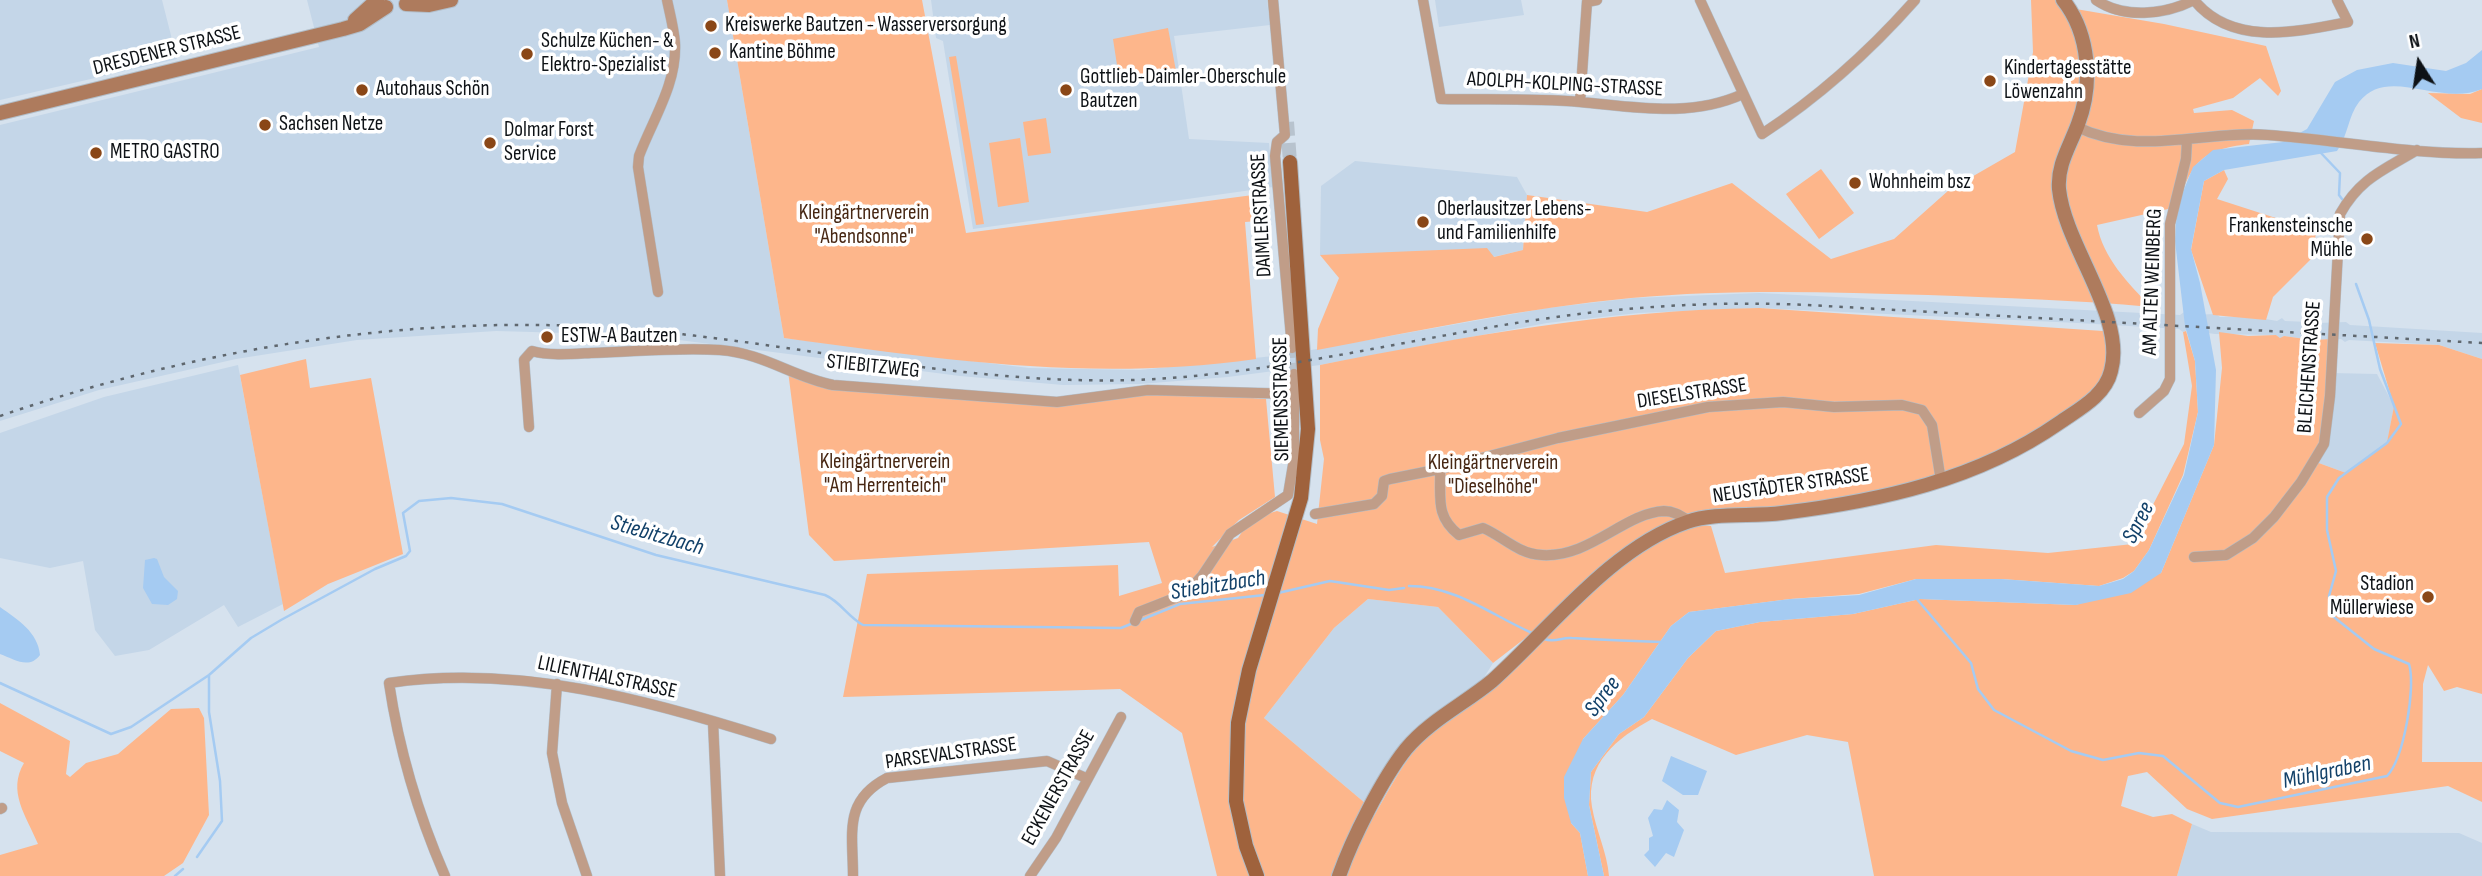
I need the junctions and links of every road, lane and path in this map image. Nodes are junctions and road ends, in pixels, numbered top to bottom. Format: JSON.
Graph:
{"nodes":[{"id":1,"x":450,"y":0,"type":"edge"},
{"id":2,"x":667,"y":0,"type":"edge"},
{"id":3,"x":1273,"y":0,"type":"edge"},
{"id":4,"x":1423,"y":0,"type":"edge"},
{"id":5,"x":1700,"y":0,"type":"edge"},
{"id":6,"x":1915,"y":0,"type":"edge"},
{"id":7,"x":2063,"y":0,"type":"edge"},
{"id":8,"x":2096,"y":0,"type":"edge"},
{"id":9,"x":2194,"y":0,"type":"edge"},
{"id":10,"x":2337,"y":0,"type":"edge"},
{"id":11,"x":1592,"y":1,"type":"edge"},
{"id":12,"x":381,"y":2,"type":"edge"},
{"id":13,"x":407,"y":2,"type":"edge"},
{"id":14,"x":1743,"y":94,"type":"junction"},
{"id":15,"x":1580,"y":102,"type":"junction"},
{"id":16,"x":0,"y":113,"type":"edge"},
{"id":17,"x":2077,"y":127,"type":"junction"},
{"id":18,"x":2187,"y":140,"type":"junction"},
{"id":19,"x":2417,"y":150,"type":"junction"},
{"id":20,"x":2482,"y":153,"type":"edge"},
{"id":21,"x":1290,"y":162,"type":"tunnel mouth"},
{"id":22,"x":658,"y":292,"type":"dead end"},
{"id":23,"x":1292,"y":348,"type":"tunnel mouth"},
{"id":24,"x":1294,"y":374,"type":"tunnel mouth"},
{"id":25,"x":1295,"y":394,"type":"junction"},
{"id":26,"x":2139,"y":414,"type":"dead end"},
{"id":27,"x":529,"y":428,"type":"dead end"},
{"id":28,"x":1440,"y":469,"type":"junction"},
{"id":29,"x":1941,"y":481,"type":"junction"},
{"id":30,"x":1315,"y":514,"type":"dead end"},
{"id":31,"x":1689,"y":521,"type":"junction"},
{"id":32,"x":2194,"y":557,"type":"dead end"},
{"id":33,"x":1135,"y":621,"type":"dead end"},
{"id":34,"x":557,"y":684,"type":"junction"},
{"id":35,"x":1121,"y":717,"type":"dead end"},
{"id":36,"x":713,"y":722,"type":"junction"},
{"id":37,"x":771,"y":739,"type":"dead end"},
{"id":38,"x":1086,"y":778,"type":"junction"},
{"id":39,"x":445,"y":876,"type":"edge"},
{"id":40,"x":587,"y":876,"type":"edge"},
{"id":41,"x":720,"y":876,"type":"edge"},
{"id":42,"x":853,"y":876,"type":"edge"},
{"id":43,"x":1030,"y":876,"type":"edge"},
{"id":44,"x":1257,"y":876,"type":"edge"},
{"id":45,"x":1339,"y":876,"type":"edge"}],
"edges":[{"from":1,"to":13,"type":"street","name":"DRESDENER STRASSE"},
{"from":2,"to":22,"type":"street"},
{"from":3,"to":23,"type":"street","name":"DAIMLERSTRASSE"},
{"from":4,"to":15,"type":"street","name":"ADOLPH-KOLPING-STRASSE"},
{"from":5,"to":14,"type":"street"},
{"from":6,"to":14,"type":"street"},
{"from":7,"to":17,"type":"street"},
{"from":8,"to":9,"type":"street"},
{"from":9,"to":10,"type":"street"},
{"from":11,"to":15,"type":"street"},
{"from":12,"to":13,"type":"street","name":"DRESDENER STRASSE"},
{"from":12,"to":16,"type":"street","name":"DRESDENER STRASSE"},
{"from":14,"to":15,"type":"street","name":"ADOLPH-KOLPING-STRASSE"},
{"from":17,"to":18,"type":"street"},
{"from":17,"to":29,"type":"street","name":"NEUSTÄDTER STRASSE"},
{"from":18,"to":19,"type":"street"},
{"from":18,"to":26,"type":"street","name":"AM ALTEN WEINBERG"},
{"from":19,"to":20,"type":"street"},
{"from":19,"to":32,"type":"street","name":"BLEICHENSTRASSE"},
{"from":21,"to":44,"type":"main road","name":"SIEMENSSTRASSE"},
{"from":24,"to":25,"type":"street"},
{"from":25,"to":27,"type":"street","name":"STIEBITZWEG"},
{"from":25,"to":33,"type":"street"},
{"from":28,"to":29,"type":"street","name":"DIESELSTRASSE"},
{"from":28,"to":30,"type":"street","name":"DIESELSTRASSE"},
{"from":28,"to":31,"type":"street"},
{"from":29,"to":31,"type":"street","name":"NEUSTÄDTER STRASSE"},
{"from":31,"to":45,"type":"street","name":"NEUSTÄDTER STRASSE"},
{"from":34,"to":36,"type":"street","name":"LILIENTHALSTRASSE"},
{"from":34,"to":39,"type":"street","name":"LILIENTHALSTRASSE"},
{"from":34,"to":40,"type":"street"},
{"from":35,"to":38,"type":"street","name":"ECKENERSTRASSE"},
{"from":36,"to":37,"type":"street","name":"LILIENTHALSTRASSE"},
{"from":36,"to":41,"type":"street"},
{"from":38,"to":42,"type":"street","name":"PARSEVALSTRASSE"},
{"from":38,"to":43,"type":"street","name":"ECKENERSTRASSE"}]}
